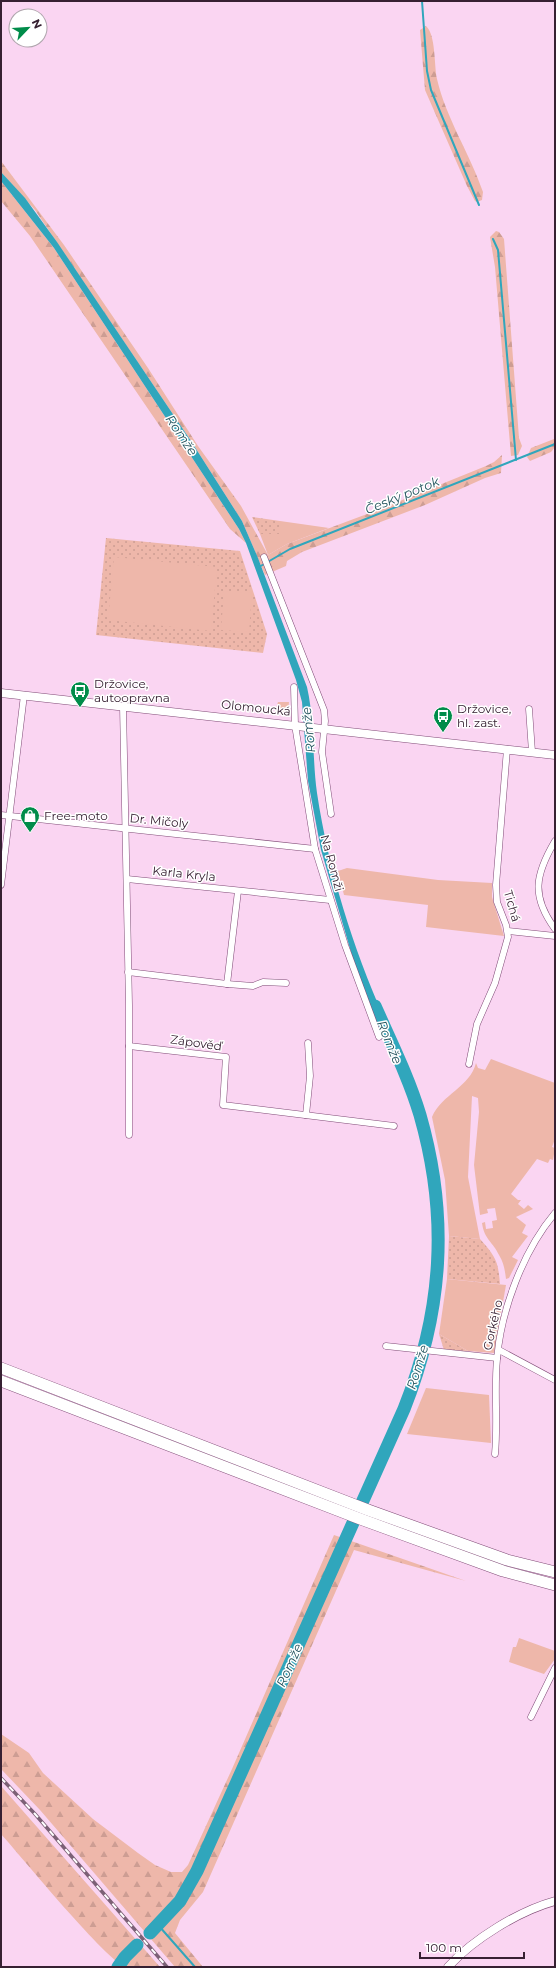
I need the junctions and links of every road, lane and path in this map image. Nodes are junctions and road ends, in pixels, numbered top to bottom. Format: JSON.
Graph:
{"nodes":[{"id":1,"x":264,"y":557,"type":"dead end"},
{"id":2,"x":294,"y":687,"type":"dead end"},
{"id":3,"x":1,"y":693,"type":"edge"},
{"id":4,"x":24,"y":695,"type":"junction"},
{"id":5,"x":123,"y":706,"type":"junction"},
{"id":6,"x":529,"y":709,"type":"dead end"},
{"id":7,"x":295,"y":725,"type":"junction"},
{"id":8,"x":322,"y":728,"type":"junction"},
{"id":9,"x":508,"y":749,"type":"junction"},
{"id":10,"x":532,"y":752,"type":"junction"},
{"id":11,"x":555,"y":755,"type":"edge"},
{"id":12,"x":331,"y":814,"type":"dead end"},
{"id":13,"x":1,"y":815,"type":"edge"},
{"id":14,"x":9,"y":816,"type":"junction"},
{"id":15,"x":126,"y":828,"type":"junction"},
{"id":16,"x":555,"y":841,"type":"edge"},
{"id":17,"x":315,"y":849,"type":"junction"},
{"id":18,"x":127,"y":879,"type":"junction"},
{"id":19,"x":1,"y":885,"type":"edge"},
{"id":20,"x":238,"y":891,"type":"junction"},
{"id":21,"x":330,"y":900,"type":"junction"},
{"id":22,"x":555,"y":929,"type":"edge"},
{"id":23,"x":508,"y":931,"type":"junction"},
{"id":24,"x":555,"y":936,"type":"edge"},
{"id":25,"x":128,"y":972,"type":"junction"},
{"id":26,"x":227,"y":984,"type":"junction"},
{"id":27,"x":286,"y":984,"type":"dead end"},
{"id":28,"x":379,"y":1037,"type":"dead end"},
{"id":29,"x":308,"y":1043,"type":"dead end"},
{"id":30,"x":129,"y":1046,"type":"junction"},
{"id":31,"x":469,"y":1064,"type":"dead end"},
{"id":32,"x":306,"y":1115,"type":"junction"},
{"id":33,"x":394,"y":1126,"type":"dead end"},
{"id":34,"x":129,"y":1135,"type":"dead end"},
{"id":35,"x":555,"y":1213,"type":"edge"},
{"id":36,"x":386,"y":1346,"type":"dead end"},
{"id":37,"x":499,"y":1350,"type":"junction"},
{"id":38,"x":497,"y":1358,"type":"junction"},
{"id":39,"x":1,"y":1368,"type":"edge"},
{"id":40,"x":555,"y":1380,"type":"edge"},
{"id":41,"x":1,"y":1381,"type":"edge"},
{"id":42,"x":1,"y":1390,"type":"edge"},
{"id":43,"x":68,"y":1407,"type":"junction"},
{"id":44,"x":495,"y":1454,"type":"dead end"},
{"id":45,"x":555,"y":1572,"type":"edge"},
{"id":46,"x":555,"y":1584,"type":"edge"},
{"id":47,"x":555,"y":1668,"type":"edge"},
{"id":48,"x":531,"y":1717,"type":"dead end"},
{"id":49,"x":555,"y":1902,"type":"edge"},
{"id":50,"x":448,"y":1967,"type":"edge"}],
"edges":[{"from":1,"to":8,"type":"street"},
{"from":2,"to":7,"type":"street","name":"Na Romži"},
{"from":3,"to":4,"type":"street","name":"Olomoucká"},
{"from":4,"to":5,"type":"street","name":"Olomoucká"},
{"from":4,"to":14,"type":"street"},
{"from":5,"to":7,"type":"street","name":"Olomoucká"},
{"from":5,"to":15,"type":"street"},
{"from":6,"to":10,"type":"street"},
{"from":7,"to":8,"type":"street","name":"Olomoucká"},
{"from":7,"to":17,"type":"street","name":"Na Romži"},
{"from":8,"to":9,"type":"street","name":"Olomoucká"},
{"from":8,"to":12,"type":"street"},
{"from":9,"to":10,"type":"street","name":"Olomoucká"},
{"from":9,"to":23,"type":"street","name":"Tichá"},
{"from":10,"to":11,"type":"street","name":"Olomoucká"},
{"from":13,"to":14,"type":"street","name":"Dr. Mičoly"},
{"from":14,"to":15,"type":"street","name":"Dr. Mičoly"},
{"from":14,"to":19,"type":"street"},
{"from":15,"to":17,"type":"street","name":"Dr. Mičoly"},
{"from":15,"to":18,"type":"street"},
{"from":16,"to":22,"type":"street"},
{"from":17,"to":21,"type":"street","name":"Na Romži"},
{"from":18,"to":20,"type":"street","name":"Karla Kryla"},
{"from":18,"to":25,"type":"street"},
{"from":20,"to":21,"type":"street","name":"Karla Kryla"},
{"from":20,"to":26,"type":"street"},
{"from":21,"to":28,"type":"street","name":"Na Romži"},
{"from":23,"to":24,"type":"street"},
{"from":23,"to":31,"type":"street","name":"Tichá"},
{"from":25,"to":26,"type":"street"},
{"from":25,"to":30,"type":"street"},
{"from":26,"to":27,"type":"street"},
{"from":29,"to":32,"type":"street"},
{"from":30,"to":32,"type":"street","name":"Zápověď"},
{"from":30,"to":34,"type":"street"},
{"from":32,"to":33,"type":"street","name":"Zápověď"},
{"from":35,"to":37,"type":"street","name":"Gorkého"},
{"from":36,"to":38,"type":"street"},
{"from":37,"to":38,"type":"street","name":"Gorkého"},
{"from":37,"to":40,"type":"street"},
{"from":38,"to":44,"type":"street","name":"Gorkého"},
{"from":39,"to":45,"type":"highway"},
{"from":41,"to":43,"type":"highway"},
{"from":42,"to":43,"type":"highway"},
{"from":43,"to":46,"type":"highway"},
{"from":47,"to":48,"type":"street"},
{"from":49,"to":50,"type":"street"}]}
